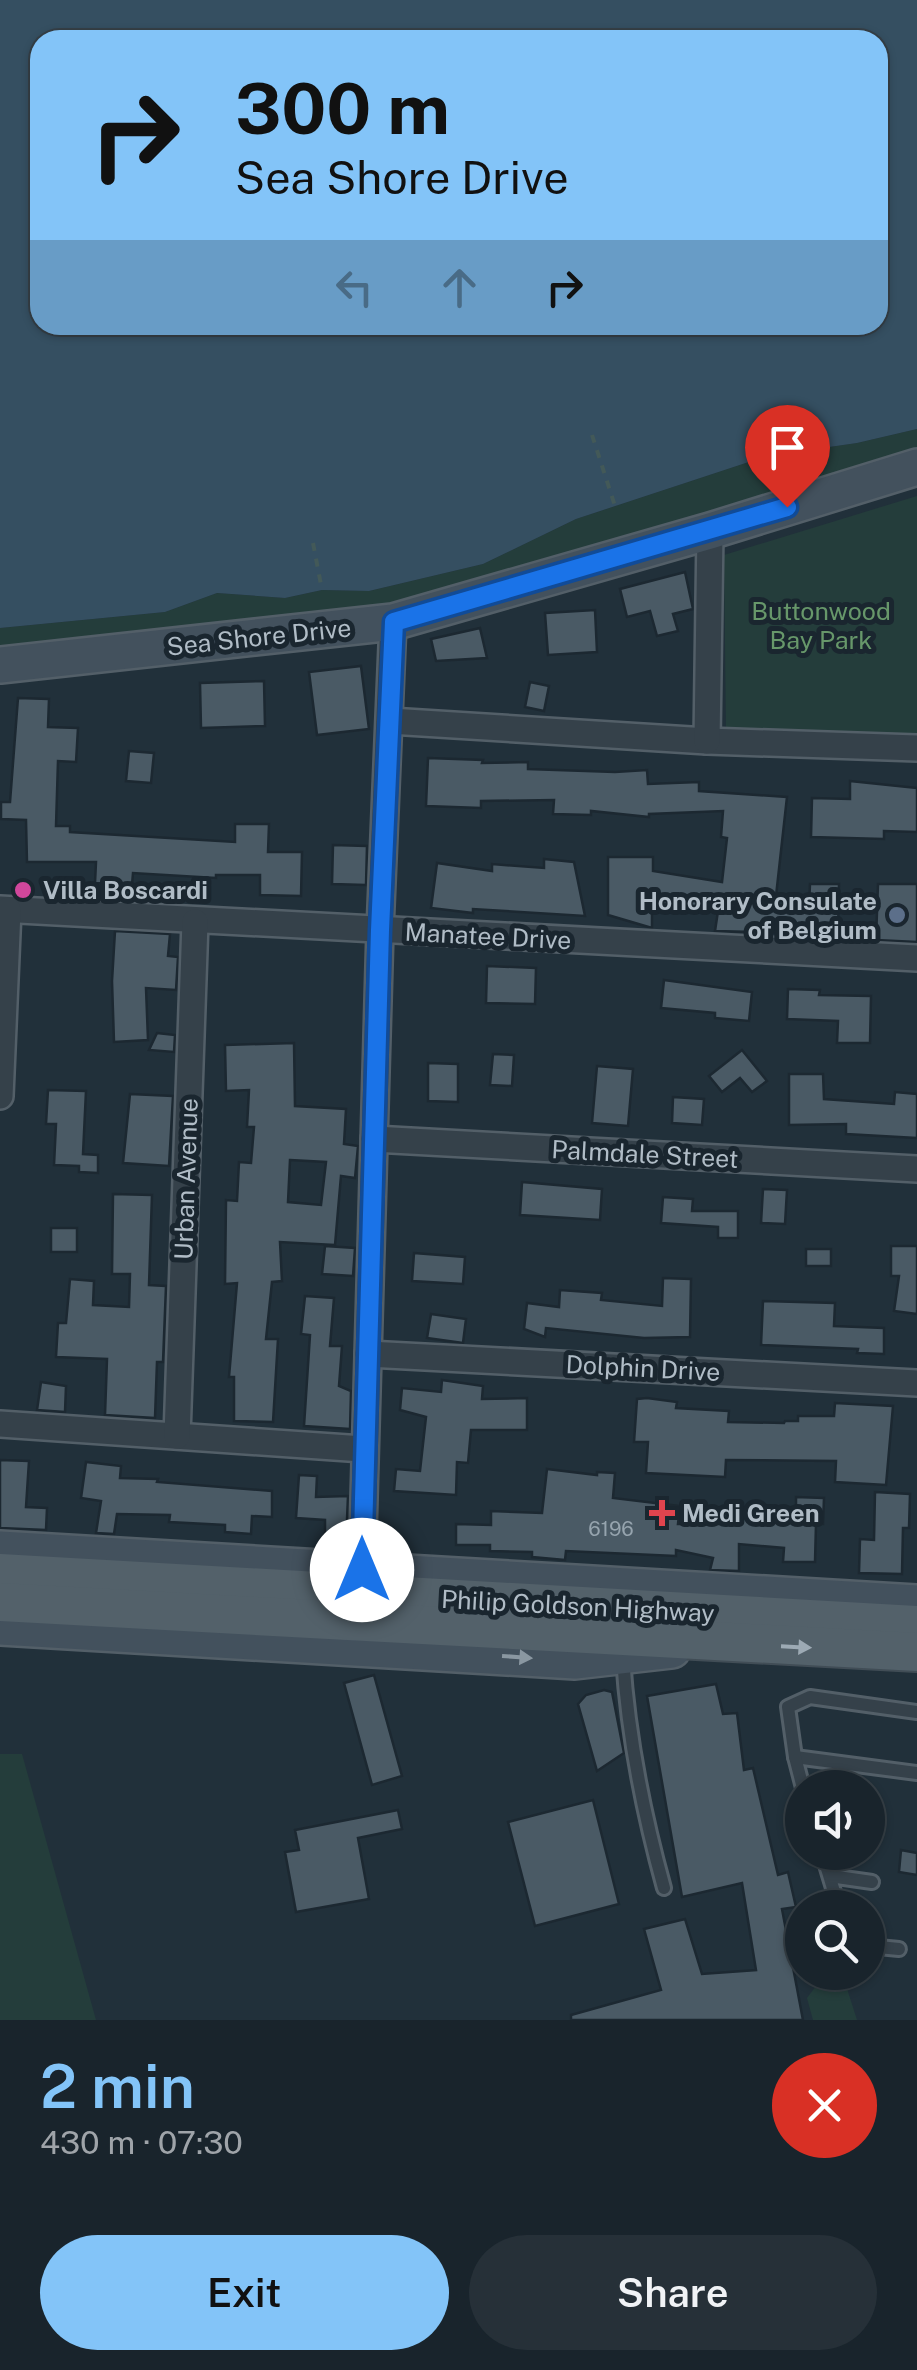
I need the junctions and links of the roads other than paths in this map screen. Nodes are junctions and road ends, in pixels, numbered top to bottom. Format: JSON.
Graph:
{"nodes":[{"id":1,"x":917,"y":466,"type":"edge"},
{"id":2,"x":710,"y":531,"type":"junction"},
{"id":3,"x":394,"y":622,"type":"junction"},
{"id":4,"x":0,"y":666,"type":"edge"},
{"id":5,"x":390,"y":721,"type":"junction"},
{"id":6,"x":707,"y":741,"type":"junction"},
{"id":7,"x":917,"y":748,"type":"edge"},
{"id":8,"x":4,"y":910,"type":"edge"},
{"id":9,"x":195,"y":922,"type":"junction"},
{"id":10,"x":380,"y":930,"type":"junction"},
{"id":11,"x":917,"y":958,"type":"edge"},
{"id":12,"x":0,"y":1096,"type":"edge"},
{"id":13,"x":374,"y":1140,"type":"junction"},
{"id":14,"x":917,"y":1169,"type":"edge"},
{"id":15,"x":368,"y":1354,"type":"junction"},
{"id":16,"x":917,"y":1383,"type":"edge"},
{"id":17,"x":0,"y":1424,"type":"edge"},
{"id":18,"x":177,"y":1436,"type":"junction"},
{"id":19,"x":363,"y":1450,"type":"junction"},
{"id":20,"x":0,"y":1550,"type":"edge"},
{"id":21,"x":362,"y":1570,"type":"junction"},
{"id":22,"x":0,"y":1573,"type":"edge"},
{"id":23,"x":0,"y":1602,"type":"edge"},
{"id":24,"x":917,"y":1603,"type":"edge"},
{"id":25,"x":917,"y":1625,"type":"edge"},
{"id":26,"x":0,"y":1627,"type":"edge"},
{"id":27,"x":728,"y":1644,"type":"junction"},
{"id":28,"x":917,"y":1652,"type":"edge"},
{"id":29,"x":623,"y":1656,"type":"junction"},
{"id":30,"x":917,"y":1712,"type":"edge"},
{"id":31,"x":795,"y":1757,"type":"junction"},
{"id":32,"x":799,"y":1770,"type":"edge"},
{"id":33,"x":917,"y":1774,"type":"edge"},
{"id":34,"x":828,"y":1870,"type":"edge"},
{"id":35,"x":830,"y":1876,"type":"junction"},
{"id":36,"x":872,"y":1882,"type":"dead end"},
{"id":37,"x":664,"y":1888,"type":"dead end"},
{"id":38,"x":834,"y":1890,"type":"edge"},
{"id":39,"x":885,"y":1948,"type":"edge"},
{"id":40,"x":899,"y":1949,"type":"dead end"}],
"edges":[{"from":1,"to":2,"type":"street","name":"Sea Shore Drive"},
{"from":2,"to":3,"type":"street","name":"Sea Shore Drive"},
{"from":2,"to":6,"type":"street"},
{"from":3,"to":4,"type":"street","name":"Sea Shore Drive"},
{"from":3,"to":5,"type":"street"},
{"from":5,"to":6,"type":"street"},
{"from":5,"to":10,"type":"street"},
{"from":6,"to":7,"type":"street"},
{"from":8,"to":9,"type":"street","name":"Manatee Drive"},
{"from":8,"to":12,"type":"street"},
{"from":9,"to":10,"type":"street","name":"Manatee Drive"},
{"from":9,"to":18,"type":"street","name":"Urban Avenue"},
{"from":10,"to":11,"type":"street","name":"Manatee Drive"},
{"from":10,"to":13,"type":"street"},
{"from":13,"to":14,"type":"street","name":"Palmdale Street"},
{"from":13,"to":15,"type":"street"},
{"from":15,"to":16,"type":"street","name":"Dolphin Drive"},
{"from":15,"to":19,"type":"street"},
{"from":17,"to":18,"type":"street"},
{"from":18,"to":19,"type":"street"},
{"from":19,"to":21,"type":"street"},
{"from":20,"to":21,"type":"street"},
{"from":21,"to":24,"type":"street"},
{"from":22,"to":25,"type":"main road","name":"Philip Goldson Highway"},
{"from":23,"to":27,"type":"main road","name":"Philip Goldson Highway"},
{"from":26,"to":29,"type":"street","one_way":true},
{"from":27,"to":28,"type":"main road","name":"Philip Goldson Highway","one_way":true},
{"from":27,"to":29,"type":"street"},
{"from":29,"to":37,"type":"lane"},
{"from":30,"to":31,"type":"lane"},
{"from":31,"to":32,"type":"lane"},
{"from":31,"to":33,"type":"lane"},
{"from":34,"to":35,"type":"lane"},
{"from":35,"to":36,"type":"lane"},
{"from":35,"to":38,"type":"lane"},
{"from":39,"to":40,"type":"lane"}]}
